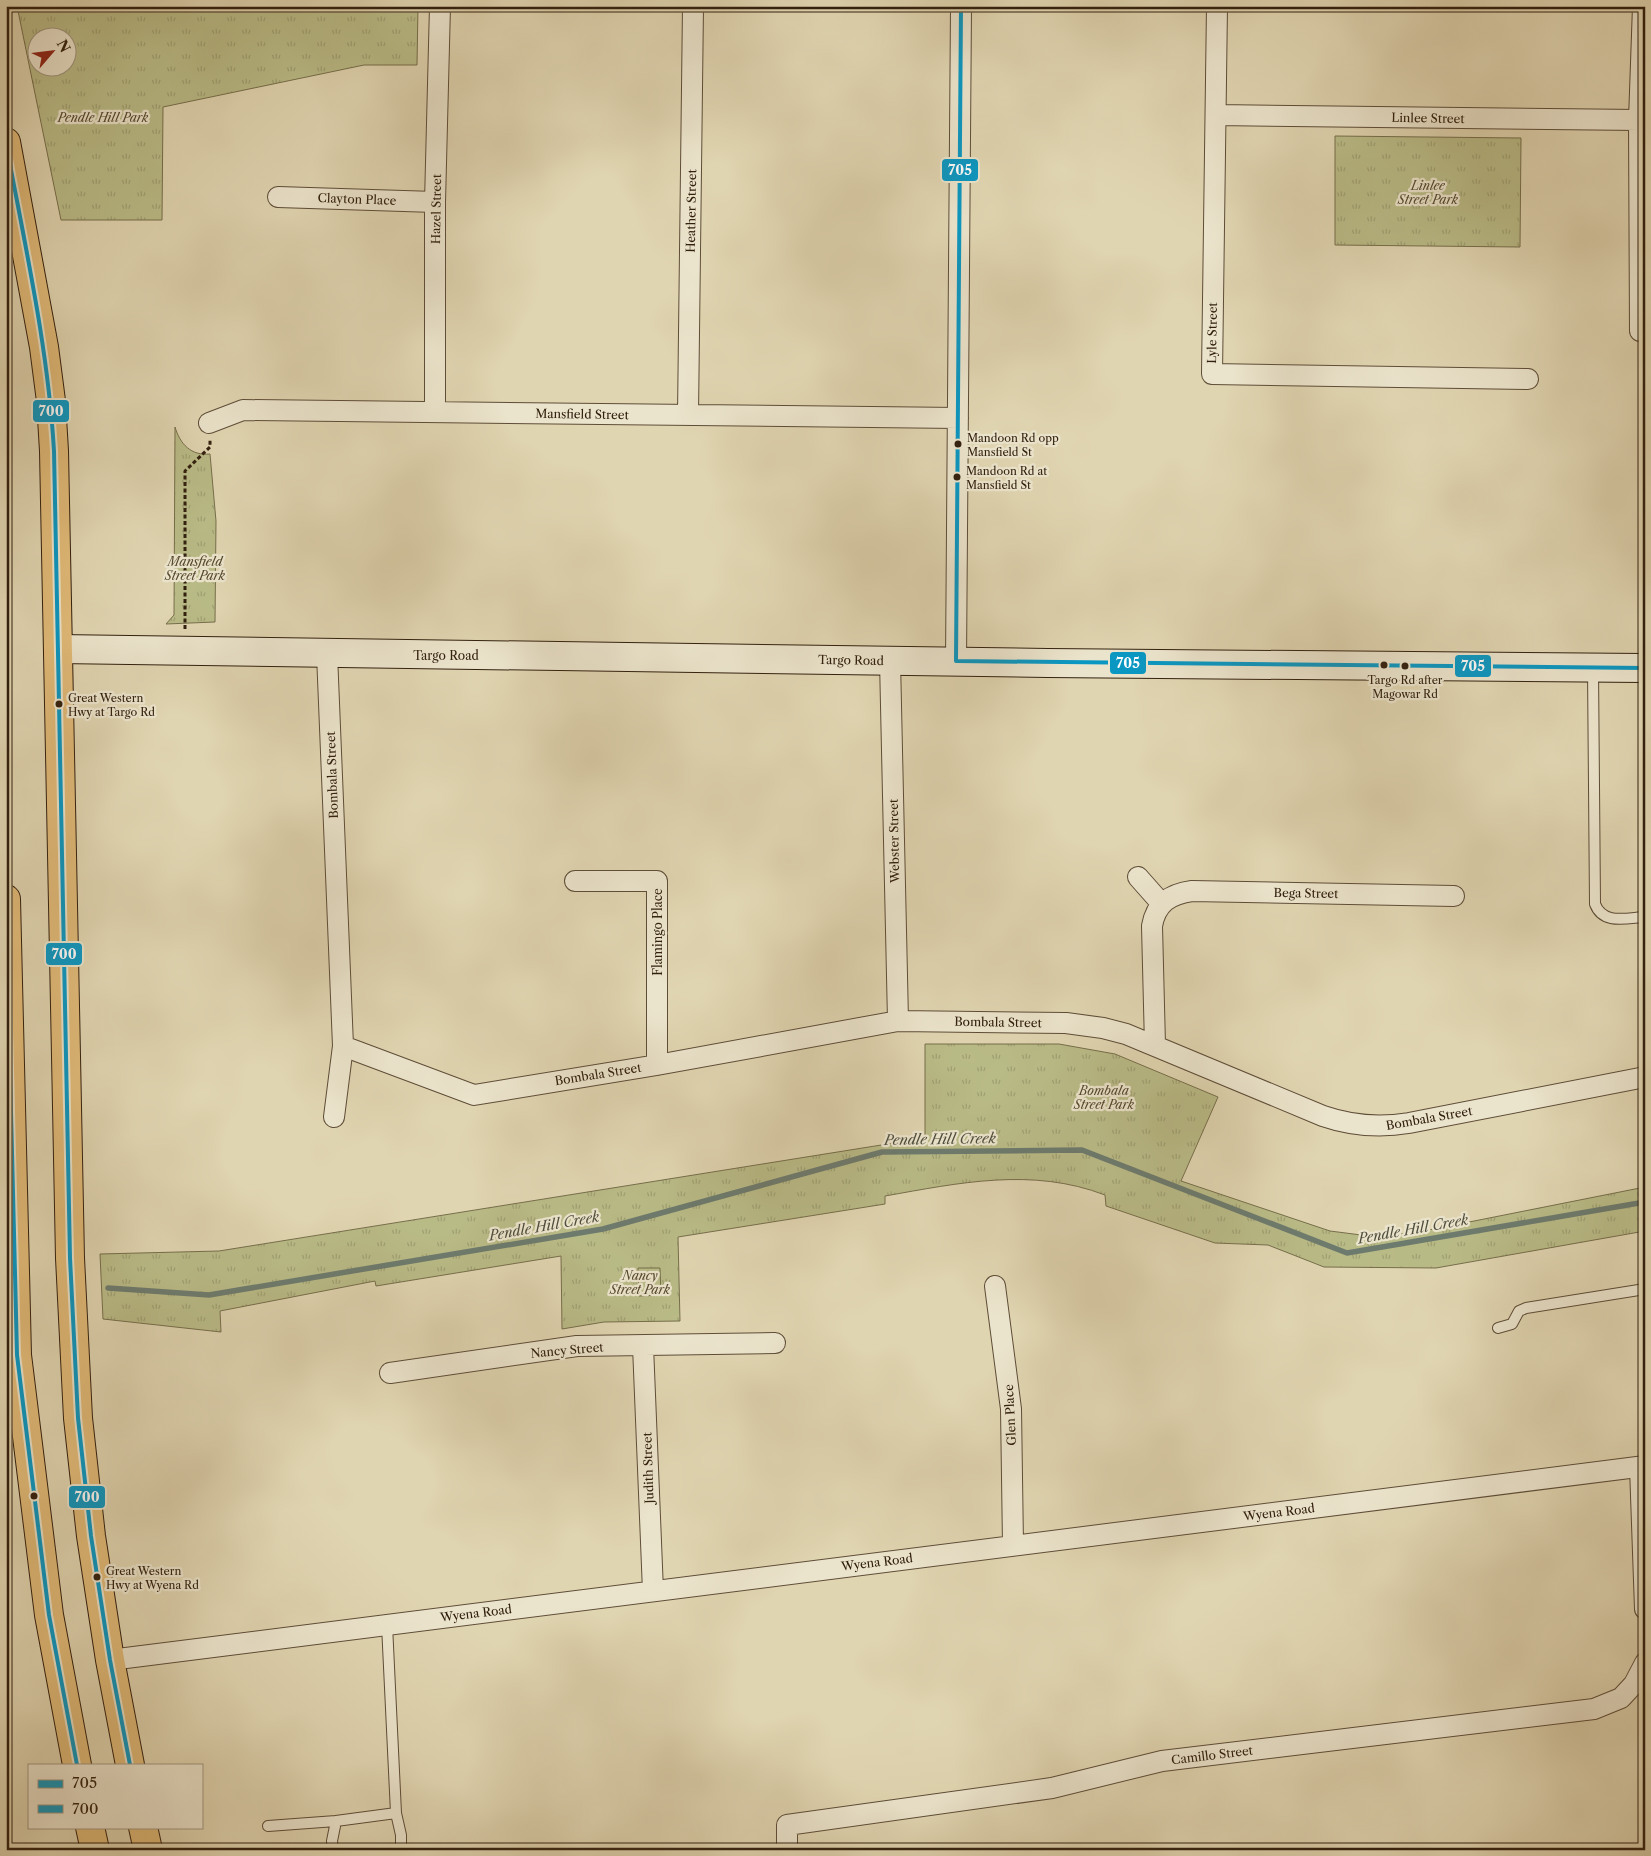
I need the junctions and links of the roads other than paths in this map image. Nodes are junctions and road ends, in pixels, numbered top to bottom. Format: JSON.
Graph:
{"nodes":[{"id":1,"x":440,"y":6,"type":"edge"},
{"id":2,"x":693,"y":6,"type":"edge"},
{"id":3,"x":961,"y":6,"type":"edge"},
{"id":4,"x":1217,"y":6,"type":"edge"},
{"id":5,"x":1643,"y":6,"type":"edge"},
{"id":6,"x":1216,"y":115,"type":"junction"},
{"id":7,"x":1640,"y":120,"type":"junction"},
{"id":8,"x":6,"y":142,"type":"edge"},
{"id":9,"x":278,"y":197,"type":"dead end"},
{"id":10,"x":435,"y":202,"type":"junction"},
{"id":11,"x":1642,"y":301,"type":"edge"},
{"id":12,"x":1640,"y":331,"type":"dead end"},
{"id":13,"x":1528,"y":379,"type":"dead end"},
{"id":14,"x":435,"y":412,"type":"junction"},
{"id":15,"x":688,"y":416,"type":"junction"},
{"id":16,"x":958,"y":418,"type":"junction"},
{"id":17,"x":209,"y":423,"type":"road end"},
{"id":18,"x":58,"y":649,"type":"junction"},
{"id":19,"x":326,"y":654,"type":"junction"},
{"id":20,"x":890,"y":660,"type":"junction"},
{"id":21,"x":956,"y":661,"type":"junction"},
{"id":22,"x":1593,"y":668,"type":"junction"},
{"id":23,"x":1645,"y":668,"type":"edge"},
{"id":24,"x":1138,"y":877,"type":"dead end"},
{"id":25,"x":574,"y":881,"type":"dead end"},
{"id":26,"x":1454,"y":896,"type":"dead end"},
{"id":27,"x":6,"y":899,"type":"edge"},
{"id":28,"x":1161,"y":904,"type":"junction"},
{"id":29,"x":1645,"y":917,"type":"edge"},
{"id":30,"x":898,"y":1021,"type":"junction"},
{"id":31,"x":343,"y":1046,"type":"junction"},
{"id":32,"x":1155,"y":1046,"type":"junction"},
{"id":33,"x":657,"y":1065,"type":"junction"},
{"id":34,"x":1645,"y":1077,"type":"edge"},
{"id":35,"x":334,"y":1117,"type":"dead end"},
{"id":36,"x":995,"y":1286,"type":"dead end"},
{"id":37,"x":1645,"y":1289,"type":"edge"},
{"id":38,"x":1498,"y":1328,"type":"dead end"},
{"id":39,"x":775,"y":1343,"type":"dead end"},
{"id":40,"x":643,"y":1346,"type":"junction"},
{"id":41,"x":11,"y":1356,"type":"edge"},
{"id":42,"x":390,"y":1372,"type":"dead end"},
{"id":43,"x":1642,"y":1467,"type":"edge"},
{"id":44,"x":1013,"y":1545,"type":"junction"},
{"id":45,"x":653,"y":1591,"type":"junction"},
{"id":46,"x":1645,"y":1609,"type":"edge"},
{"id":47,"x":387,"y":1625,"type":"junction"},
{"id":48,"x":110,"y":1660,"type":"junction"},
{"id":49,"x":1645,"y":1663,"type":"edge"},
{"id":50,"x":77,"y":1764,"type":"edge"},
{"id":51,"x":130,"y":1764,"type":"edge"},
{"id":52,"x":396,"y":1812,"type":"junction"},
{"id":53,"x":336,"y":1821,"type":"junction"},
{"id":54,"x":268,"y":1826,"type":"dead end"},
{"id":55,"x":90,"y":1828,"type":"edge"},
{"id":56,"x":143,"y":1828,"type":"edge"},
{"id":57,"x":95,"y":1850,"type":"edge"},
{"id":58,"x":148,"y":1850,"type":"edge"},
{"id":59,"x":333,"y":1850,"type":"edge"},
{"id":60,"x":401,"y":1850,"type":"edge"},
{"id":61,"x":787,"y":1850,"type":"edge"}],
"edges":[{"from":1,"to":10,"type":"street","name":"Hazel Street"},
{"from":2,"to":15,"type":"street","name":"Heather Street"},
{"from":3,"to":16,"type":"street"},
{"from":4,"to":6,"type":"street","name":"Lyle Street"},
{"from":5,"to":7,"type":"street"},
{"from":6,"to":7,"type":"street","name":"Linlee Street"},
{"from":6,"to":13,"type":"street","name":"Lyle Street"},
{"from":7,"to":11,"type":"street"},
{"from":8,"to":18,"type":"highway"},
{"from":9,"to":10,"type":"street","name":"Clayton Place"},
{"from":10,"to":14,"type":"street","name":"Hazel Street"},
{"from":11,"to":12,"type":"street"},
{"from":14,"to":15,"type":"street","name":"Mansfield Street"},
{"from":14,"to":17,"type":"street","name":"Mansfield Street"},
{"from":15,"to":16,"type":"street","name":"Mansfield Street"},
{"from":16,"to":21,"type":"street"},
{"from":18,"to":19,"type":"street","name":"Targo Road"},
{"from":18,"to":48,"type":"highway"},
{"from":19,"to":20,"type":"street","name":"Targo Road"},
{"from":19,"to":31,"type":"street","name":"Bombala Street"},
{"from":20,"to":21,"type":"street","name":"Targo Road"},
{"from":20,"to":30,"type":"street","name":"Webster Street"},
{"from":21,"to":22,"type":"street","name":"Targo Road"},
{"from":22,"to":23,"type":"street","name":"Targo Road"},
{"from":22,"to":29,"type":"lane"},
{"from":24,"to":28,"type":"street"},
{"from":25,"to":33,"type":"street","name":"Flamingo Place"},
{"from":26,"to":28,"type":"street","name":"Bega Street"},
{"from":27,"to":41,"type":"highway"},
{"from":28,"to":32,"type":"street"},
{"from":30,"to":32,"type":"street","name":"Bombala Street"},
{"from":30,"to":33,"type":"street","name":"Bombala Street"},
{"from":31,"to":33,"type":"street","name":"Bombala Street"},
{"from":31,"to":35,"type":"street","name":"Bombala Street"},
{"from":32,"to":34,"type":"street","name":"Bombala Street"},
{"from":36,"to":44,"type":"street","name":"Glen Place"},
{"from":37,"to":38,"type":"lane"},
{"from":39,"to":40,"type":"street","name":"Nancy Street"},
{"from":40,"to":42,"type":"street","name":"Nancy Street"},
{"from":40,"to":45,"type":"street","name":"Judith Street"},
{"from":41,"to":50,"type":"highway"},
{"from":43,"to":44,"type":"street","name":"Wyena Road"},
{"from":43,"to":46,"type":"street"},
{"from":44,"to":45,"type":"street","name":"Wyena Road"},
{"from":45,"to":47,"type":"street","name":"Wyena Road"},
{"from":47,"to":48,"type":"street","name":"Wyena Road"},
{"from":47,"to":52,"type":"lane"},
{"from":48,"to":51,"type":"highway"},
{"from":49,"to":61,"type":"street","name":"Camillo Street"},
{"from":52,"to":53,"type":"lane"},
{"from":52,"to":60,"type":"lane"},
{"from":53,"to":54,"type":"lane"},
{"from":53,"to":59,"type":"lane"},
{"from":55,"to":57,"type":"highway"},
{"from":56,"to":58,"type":"highway"}]}
